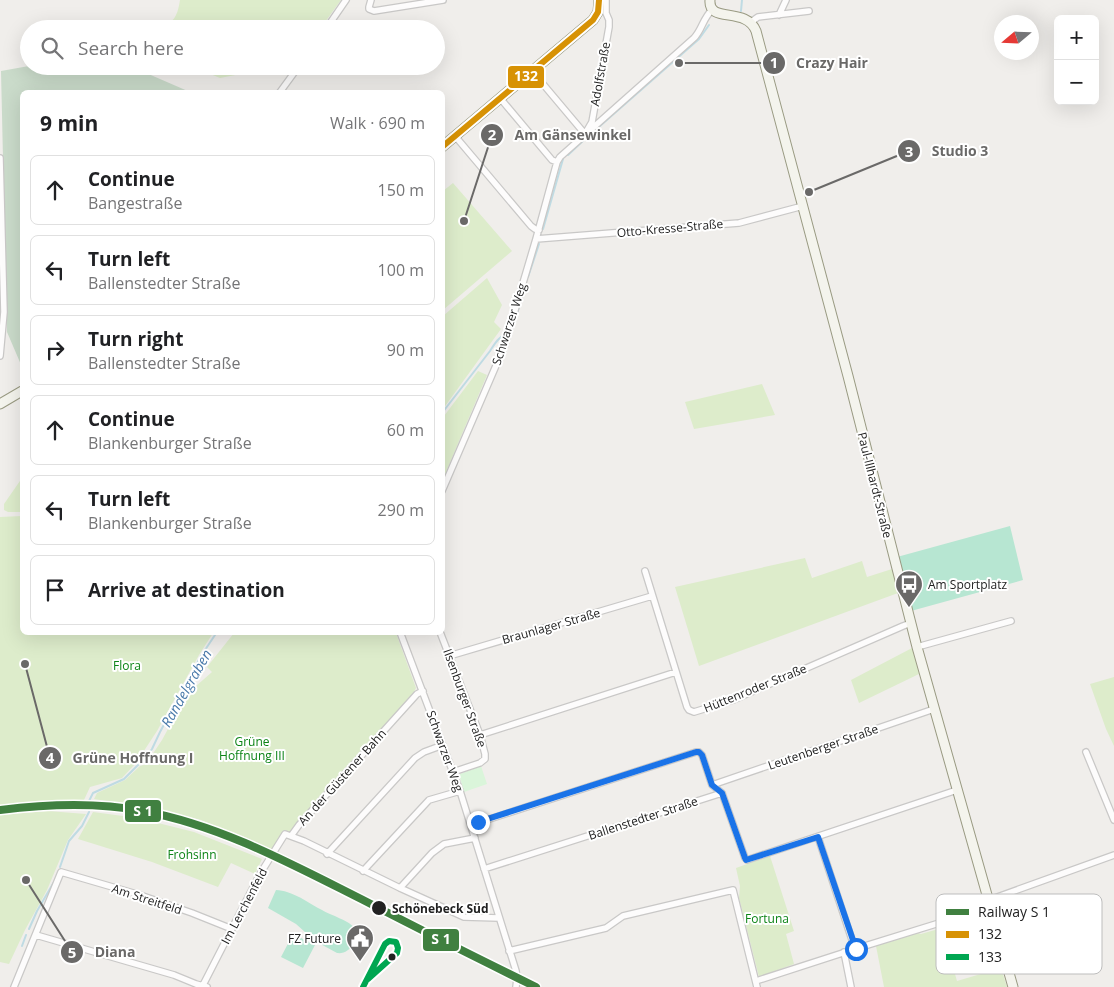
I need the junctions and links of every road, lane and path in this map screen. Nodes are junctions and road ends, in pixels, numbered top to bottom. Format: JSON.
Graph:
{"nodes":[{"id":1,"x":346,"y":0,"type":"edge"},
{"id":2,"x":371,"y":0,"type":"edge"},
{"id":3,"x":443,"y":0,"type":"edge"},
{"id":4,"x":599,"y":0,"type":"edge"},
{"id":5,"x":606,"y":0,"type":"edge"},
{"id":6,"x":710,"y":0,"type":"edge"},
{"id":7,"x":786,"y":0,"type":"edge"},
{"id":8,"x":712,"y":10,"type":"junction"},
{"id":9,"x":808,"y":11,"type":"dead end"},
{"id":10,"x":602,"y":12,"type":"junction"},
{"id":11,"x":779,"y":14,"type":"junction"},
{"id":12,"x":332,"y":20,"type":"edge"},
{"id":13,"x":751,"y":22,"type":"junction"},
{"id":14,"x":532,"y":71,"type":"junction"},
{"id":15,"x":292,"y":75,"type":"edge"},
{"id":16,"x":281,"y":90,"type":"edge"},
{"id":17,"x":500,"y":98,"type":"junction"},
{"id":18,"x":585,"y":134,"type":"junction"},
{"id":19,"x":455,"y":136,"type":"junction"},
{"id":20,"x":445,"y":144,"type":"edge"},
{"id":21,"x":0,"y":158,"type":"edge"},
{"id":22,"x":557,"y":162,"type":"junction"},
{"id":23,"x":803,"y":206,"type":"junction"},
{"id":24,"x":538,"y":230,"type":"junction"},
{"id":25,"x":536,"y":239,"type":"junction"},
{"id":26,"x":0,"y":356,"type":"edge"},
{"id":27,"x":20,"y":392,"type":"edge"},
{"id":28,"x":0,"y":404,"type":"edge"},
{"id":29,"x":445,"y":484,"type":"edge"},
{"id":30,"x":645,"y":570,"type":"dead end"},
{"id":31,"x":652,"y":596,"type":"junction"},
{"id":32,"x":1011,"y":622,"type":"dead end"},
{"id":33,"x":911,"y":623,"type":"junction"},
{"id":34,"x":401,"y":635,"type":"edge"},
{"id":35,"x":441,"y":635,"type":"edge"},
{"id":36,"x":917,"y":647,"type":"junction"},
{"id":37,"x":449,"y":656,"type":"junction"},
{"id":38,"x":676,"y":672,"type":"junction"},
{"id":39,"x":423,"y":691,"type":"junction"},
{"id":40,"x":934,"y":708,"type":"junction"},
{"id":41,"x":480,"y":735,"type":"junction"},
{"id":42,"x":443,"y":745,"type":"junction"},
{"id":43,"x":1086,"y":752,"type":"dead end"},
{"id":44,"x":453,"y":772,"type":"junction"},
{"id":45,"x":712,"y":785,"type":"junction"},
{"id":46,"x":958,"y":790,"type":"junction"},
{"id":47,"x":460,"y":791,"type":"junction"},
{"id":48,"x":722,"y":793,"type":"junction"},
{"id":49,"x":1114,"y":820,"type":"edge"},
{"id":50,"x":471,"y":825,"type":"junction"},
{"id":51,"x":291,"y":836,"type":"junction"},
{"id":52,"x":818,"y":837,"type":"junction"},
{"id":53,"x":475,"y":838,"type":"junction"},
{"id":54,"x":327,"y":854,"type":"junction"},
{"id":55,"x":1114,"y":855,"type":"edge"},
{"id":56,"x":484,"y":869,"type":"junction"},
{"id":57,"x":363,"y":871,"type":"junction"},
{"id":58,"x":400,"y":888,"type":"junction"},
{"id":59,"x":987,"y":894,"type":"edge"},
{"id":60,"x":1015,"y":894,"type":"edge"},
{"id":61,"x":499,"y":918,"type":"junction"},
{"id":62,"x":936,"y":922,"type":"edge"},
{"id":63,"x":232,"y":929,"type":"junction"},
{"id":64,"x":36,"y":934,"type":"junction"},
{"id":65,"x":856,"y":949,"type":"junction"},
{"id":66,"x":509,"y":951,"type":"junction"},
{"id":67,"x":844,"y":952,"type":"junction"},
{"id":68,"x":1010,"y":974,"type":"edge"},
{"id":69,"x":368,"y":978,"type":"junction"},
{"id":70,"x":756,"y":984,"type":"edge"},
{"id":71,"x":14,"y":987,"type":"edge"},
{"id":72,"x":204,"y":987,"type":"edge"},
{"id":73,"x":363,"y":987,"type":"edge"},
{"id":74,"x":516,"y":987,"type":"edge"},
{"id":75,"x":851,"y":987,"type":"edge"},
{"id":76,"x":1014,"y":987,"type":"edge"}],
"edges":[{"from":1,"to":12,"type":"street"},
{"from":2,"to":3,"type":"street"},
{"from":4,"to":10,"type":"street"},
{"from":5,"to":10,"type":"street","name":"Adolfstraße"},
{"from":6,"to":8,"type":"street"},
{"from":7,"to":11,"type":"street"},
{"from":8,"to":13,"type":"street"},
{"from":8,"to":18,"type":"street"},
{"from":9,"to":11,"type":"street"},
{"from":10,"to":14,"type":"street"},
{"from":10,"to":18,"type":"street","name":"Adolfstraße"},
{"from":11,"to":13,"type":"street"},
{"from":13,"to":23,"type":"street","name":"Paul-Illhardt-Straße"},
{"from":14,"to":17,"type":"street"},
{"from":14,"to":18,"type":"street"},
{"from":15,"to":16,"type":"street"},
{"from":17,"to":19,"type":"street"},
{"from":17,"to":22,"type":"street"},
{"from":18,"to":22,"type":"street"},
{"from":19,"to":20,"type":"street"},
{"from":19,"to":24,"type":"street"},
{"from":21,"to":26,"type":"street"},
{"from":22,"to":24,"type":"street","name":"Schwarzer Weg"},
{"from":23,"to":25,"type":"street","name":"Otto-Kresse-Straße"},
{"from":23,"to":33,"type":"street","name":"Paul-Illhardt-Straße"},
{"from":24,"to":25,"type":"street","name":"Schwarzer Weg"},
{"from":25,"to":29,"type":"street","name":"Schwarzer Weg"},
{"from":27,"to":28,"type":"street"},
{"from":30,"to":31,"type":"street"},
{"from":31,"to":37,"type":"street","name":"Braunlager Straße"},
{"from":31,"to":38,"type":"street"},
{"from":32,"to":36,"type":"street"},
{"from":33,"to":36,"type":"street","name":"Paul-Illhardt-Straße"},
{"from":33,"to":38,"type":"street","name":"Hüttenroder Straße"},
{"from":34,"to":39,"type":"street","name":"Schwarzer Weg"},
{"from":35,"to":37,"type":"street","name":"Ilsenburger Straße"},
{"from":36,"to":40,"type":"street","name":"Paul-Illhardt-Straße"},
{"from":37,"to":41,"type":"street","name":"Ilsenburger Straße"},
{"from":38,"to":41,"type":"street"},
{"from":39,"to":42,"type":"street","name":"Schwarzer Weg"},
{"from":39,"to":51,"type":"street","name":"An der Güstener Bahn"},
{"from":40,"to":45,"type":"street","name":"Leutenberger Straße"},
{"from":40,"to":46,"type":"street","name":"Paul-Illhardt-Straße"},
{"from":41,"to":44,"type":"street","name":"Ilsenburger Straße"},
{"from":42,"to":44,"type":"street","name":"Schwarzer Weg"},
{"from":42,"to":54,"type":"street"},
{"from":43,"to":49,"type":"street"},
{"from":44,"to":47,"type":"street","name":"Schwarzer Weg"},
{"from":45,"to":48,"type":"street"},
{"from":45,"to":50,"type":"street"},
{"from":46,"to":52,"type":"street"},
{"from":46,"to":59,"type":"street","name":"Paul-Illhardt-Straße"},
{"from":47,"to":50,"type":"street","name":"Schwarzer Weg"},
{"from":47,"to":57,"type":"street"},
{"from":48,"to":52,"type":"street"},
{"from":48,"to":56,"type":"street","name":"Ballenstedter Straße"},
{"from":50,"to":53,"type":"street","name":"Schwarzer Weg"},
{"from":51,"to":54,"type":"street","name":"An der Güstener Bahn"},
{"from":51,"to":63,"type":"street","name":"Im Lerchenfeld"},
{"from":52,"to":65,"type":"street"},
{"from":53,"to":56,"type":"street","name":"Schwarzer Weg"},
{"from":53,"to":58,"type":"street"},
{"from":54,"to":57,"type":"street","name":"An der Güstener Bahn"},
{"from":55,"to":60,"type":"street"},
{"from":56,"to":61,"type":"street","name":"Schwarzer Weg"},
{"from":57,"to":58,"type":"street","name":"An der Güstener Bahn"},
{"from":58,"to":61,"type":"street","name":"An der Güstener Bahn"},
{"from":61,"to":66,"type":"street","name":"Schwarzer Weg"},
{"from":62,"to":65,"type":"street"},
{"from":63,"to":64,"type":"street","name":"Am Streitfeld"},
{"from":63,"to":72,"type":"street","name":"Im Lerchenfeld"},
{"from":64,"to":71,"type":"street"},
{"from":64,"to":72,"type":"street"},
{"from":65,"to":67,"type":"street"},
{"from":66,"to":70,"type":"street"},
{"from":66,"to":74,"type":"street","name":"Schwarzer Weg"},
{"from":67,"to":70,"type":"street"},
{"from":67,"to":75,"type":"street"},
{"from":68,"to":76,"type":"street","name":"Paul-Illhardt-Straße"},
{"from":69,"to":69,"type":"street"},
{"from":69,"to":73,"type":"street"}]}
